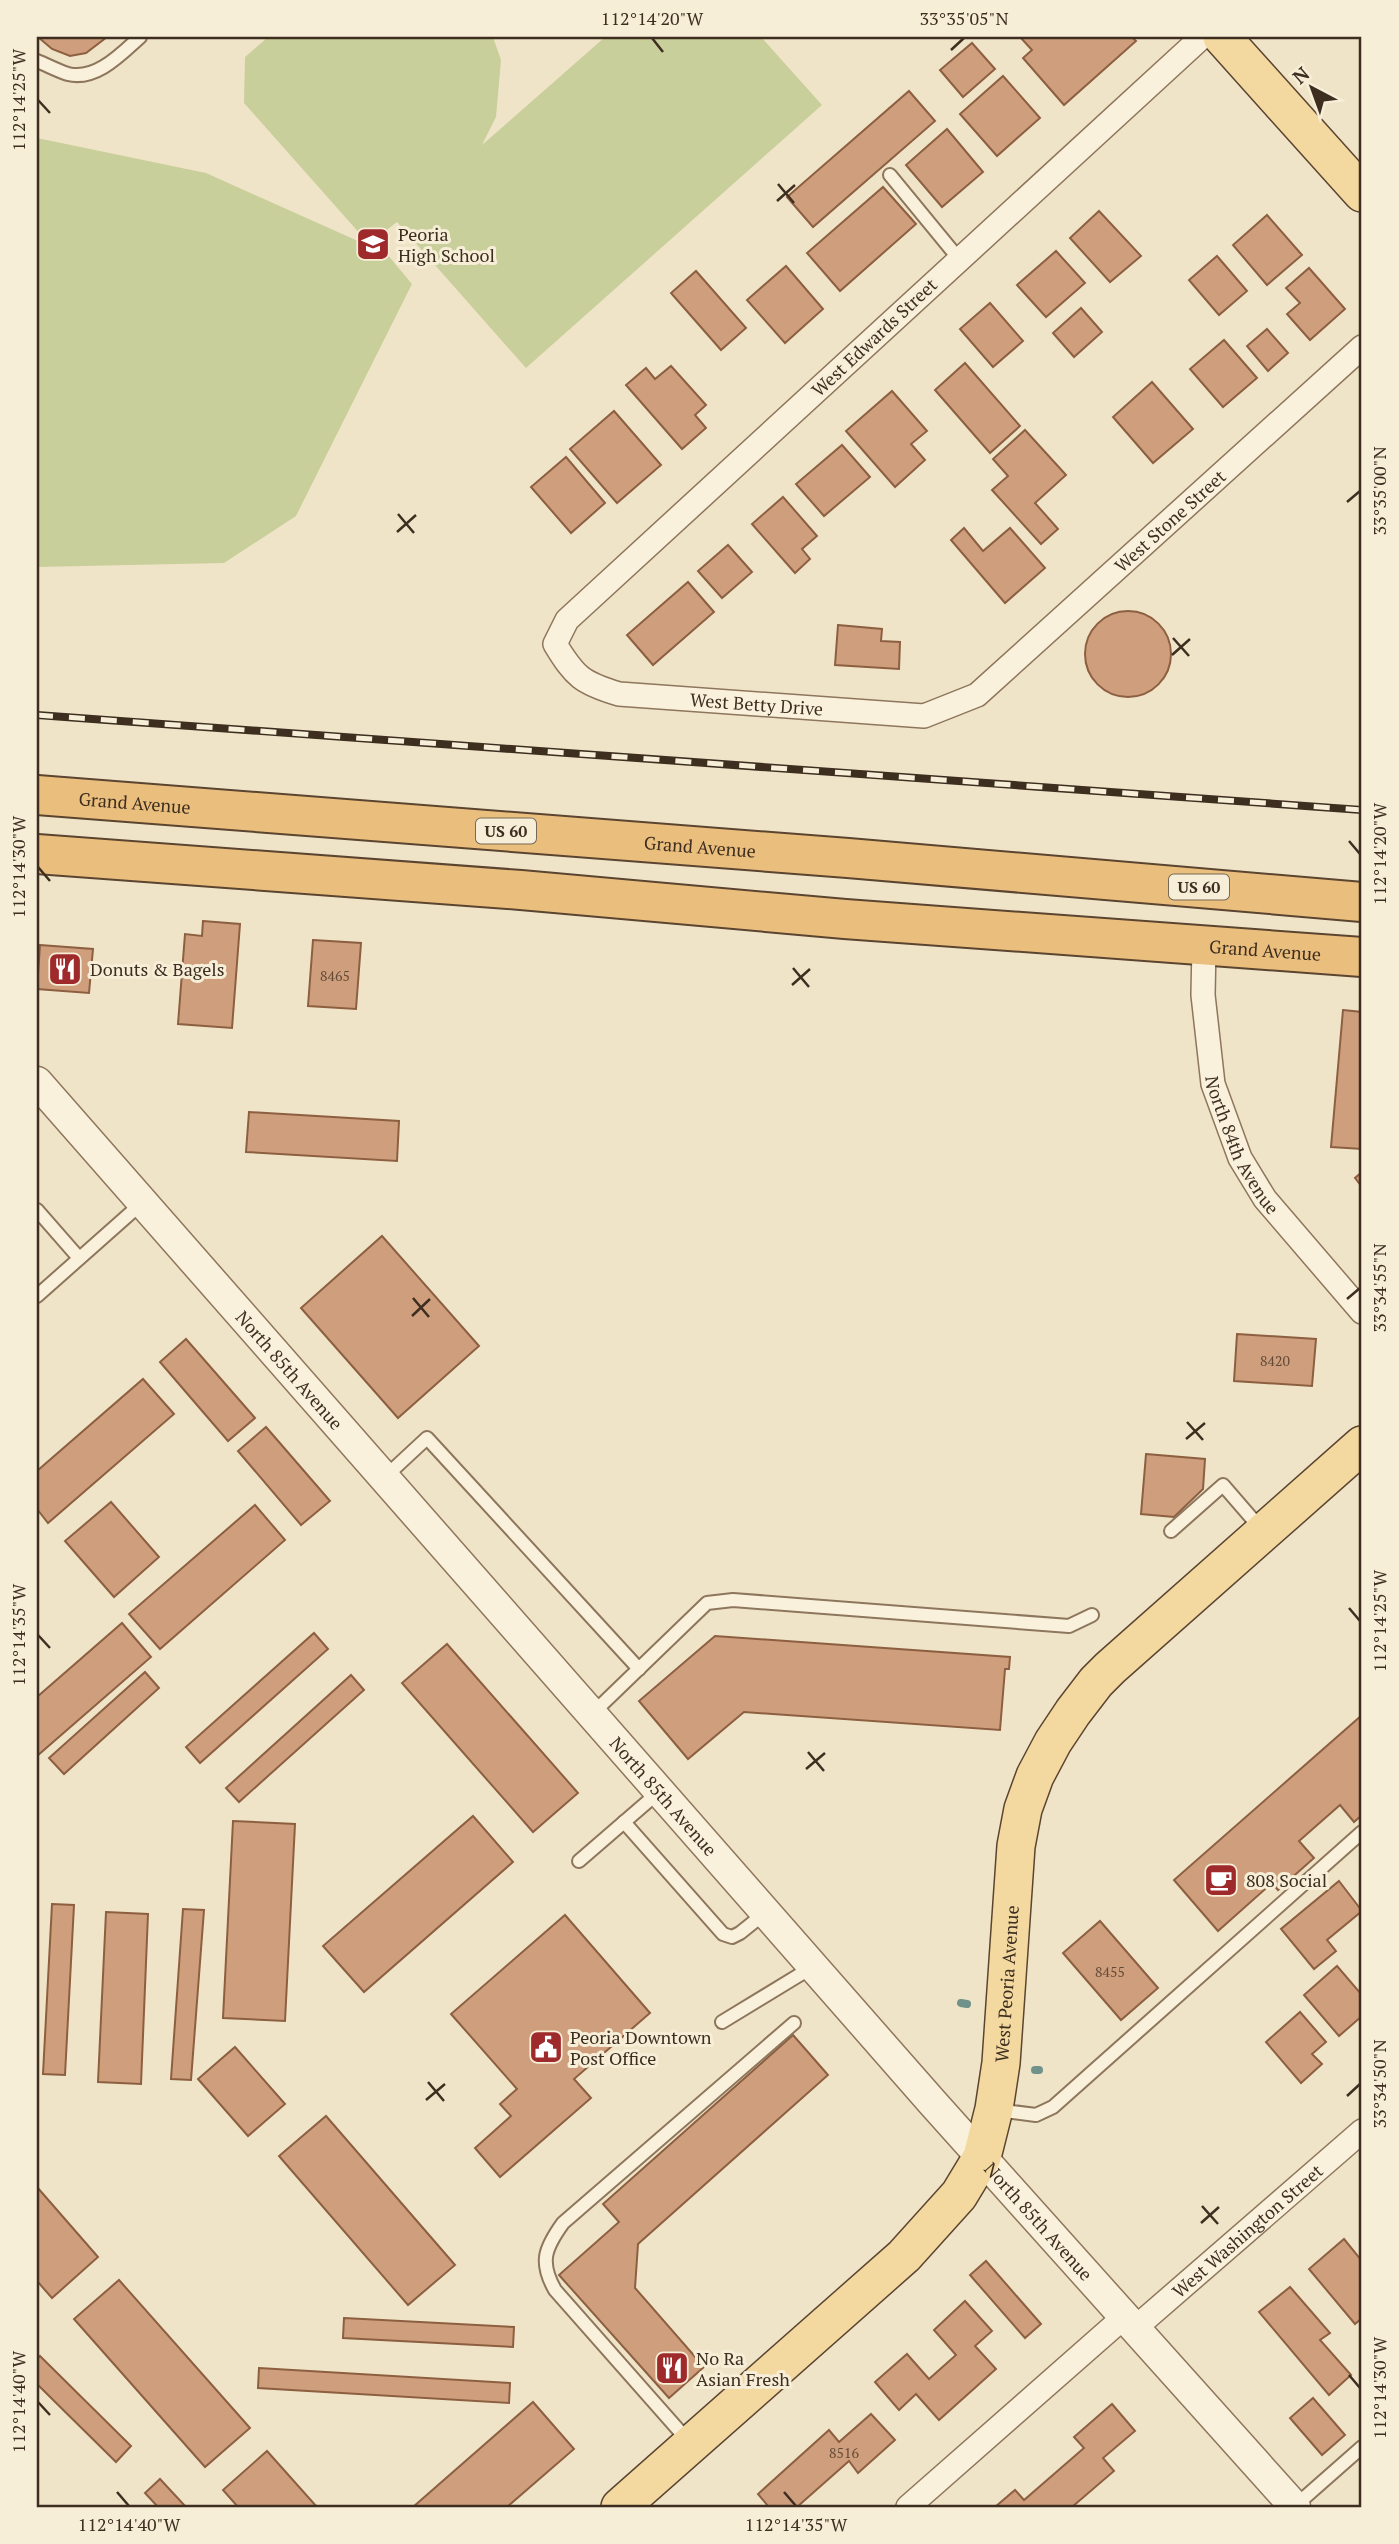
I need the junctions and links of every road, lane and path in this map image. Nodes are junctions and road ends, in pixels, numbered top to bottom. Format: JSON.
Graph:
{"nodes":[{"id":1,"x":140,"y":37,"type":"edge"},
{"id":2,"x":1202,"y":37,"type":"edge"},
{"id":3,"x":1222,"y":37,"type":"edge"},
{"id":4,"x":37,"y":61,"type":"edge"},
{"id":5,"x":890,"y":175,"type":"dead end"},
{"id":6,"x":1362,"y":193,"type":"edge"},
{"id":7,"x":959,"y":259,"type":"junction"},
{"id":8,"x":1362,"y":347,"type":"edge"},
{"id":9,"x":555,"y":644,"type":"joint"},
{"id":10,"x":977,"y":695,"type":"joint"},
{"id":11,"x":37,"y":795,"type":"edge"},
{"id":12,"x":37,"y":854,"type":"edge"},
{"id":13,"x":848,"y":858,"type":"junction"},
{"id":14,"x":1362,"y":902,"type":"edge"},
{"id":15,"x":845,"y":919,"type":"junction"},
{"id":16,"x":1204,"y":946,"type":"junction"},
{"id":17,"x":1362,"y":957,"type":"edge"},
{"id":18,"x":37,"y":1082,"type":"edge"},
{"id":19,"x":143,"y":1201,"type":"junction"},
{"id":20,"x":37,"y":1210,"type":"edge"},
{"id":21,"x":79,"y":1258,"type":"junction"},
{"id":22,"x":37,"y":1296,"type":"edge"},
{"id":23,"x":1362,"y":1312,"type":"edge"},
{"id":24,"x":1362,"y":1445,"type":"edge"},
{"id":25,"x":385,"y":1477,"type":"junction"},
{"id":26,"x":1171,"y":1531,"type":"dead end"},
{"id":27,"x":1264,"y":1532,"type":"junction"},
{"id":28,"x":1092,"y":1615,"type":"dead end"},
{"id":29,"x":639,"y":1669,"type":"junction"},
{"id":30,"x":592,"y":1714,"type":"junction"},
{"id":31,"x":660,"y":1791,"type":"junction"},
{"id":32,"x":624,"y":1822,"type":"junction"},
{"id":33,"x":1362,"y":1832,"type":"edge"},
{"id":34,"x":579,"y":1861,"type":"dead end"},
{"id":35,"x":767,"y":1912,"type":"junction"},
{"id":36,"x":814,"y":1966,"type":"junction"},
{"id":37,"x":722,"y":2022,"type":"dead end"},
{"id":38,"x":793,"y":2023,"type":"dead end"},
{"id":39,"x":994,"y":2109,"type":"junction"},
{"id":40,"x":1362,"y":2131,"type":"edge"},
{"id":41,"x":982,"y":2157,"type":"junction"},
{"id":42,"x":1129,"y":2323,"type":"junction"},
{"id":43,"x":691,"y":2444,"type":"junction"},
{"id":44,"x":1362,"y":2447,"type":"edge"},
{"id":45,"x":620,"y":2507,"type":"edge"},
{"id":46,"x":908,"y":2507,"type":"edge"},
{"id":47,"x":1295,"y":2507,"type":"edge"}],
"edges":[{"from":1,"to":4,"type":"lane"},
{"from":2,"to":7,"type":"street","name":"West Edwards Street"},
{"from":3,"to":6,"type":"main road"},
{"from":5,"to":7,"type":"lane"},
{"from":7,"to":9,"type":"street","name":"West Edwards Street"},
{"from":8,"to":10,"type":"street","name":"West Stone Street"},
{"from":9,"to":10,"type":"street","name":"West Betty Drive"},
{"from":11,"to":13,"type":"highway","name":"Grand Avenue","number":"US 60"},
{"from":12,"to":15,"type":"highway","name":"Grand Avenue"},
{"from":13,"to":14,"type":"highway","name":"Grand Avenue","number":"US 60"},
{"from":13,"to":15,"type":"highway"},
{"from":15,"to":16,"type":"highway","name":"Grand Avenue"},
{"from":16,"to":17,"type":"highway","name":"Grand Avenue"},
{"from":16,"to":23,"type":"street","name":"North 84th Avenue"},
{"from":18,"to":19,"type":"street","name":"North 85th Avenue"},
{"from":19,"to":21,"type":"lane"},
{"from":19,"to":25,"type":"street","name":"North 85th Avenue"},
{"from":20,"to":21,"type":"lane"},
{"from":21,"to":22,"type":"lane"},
{"from":24,"to":27,"type":"main road","name":"West Peoria Avenue"},
{"from":25,"to":29,"type":"lane"},
{"from":25,"to":30,"type":"street","name":"North 85th Avenue"},
{"from":26,"to":27,"type":"lane"},
{"from":27,"to":39,"type":"main road","name":"West Peoria Avenue"},
{"from":28,"to":29,"type":"lane"},
{"from":29,"to":30,"type":"lane"},
{"from":30,"to":31,"type":"street","name":"North 85th Avenue"},
{"from":31,"to":32,"type":"lane"},
{"from":31,"to":35,"type":"street","name":"North 85th Avenue"},
{"from":32,"to":34,"type":"lane"},
{"from":32,"to":35,"type":"lane"},
{"from":33,"to":39,"type":"lane"},
{"from":35,"to":36,"type":"street","name":"North 85th Avenue"},
{"from":36,"to":37,"type":"lane"},
{"from":36,"to":41,"type":"street","name":"North 85th Avenue"},
{"from":38,"to":43,"type":"lane"},
{"from":39,"to":41,"type":"main road","name":"West Peoria Avenue"},
{"from":40,"to":42,"type":"street","name":"West Washington Street"},
{"from":41,"to":42,"type":"street","name":"North 85th Avenue"},
{"from":41,"to":43,"type":"main road","name":"West Peoria Avenue"},
{"from":42,"to":46,"type":"street","name":"West Washington Street"},
{"from":42,"to":47,"type":"street","name":"North 85th Avenue"},
{"from":43,"to":45,"type":"main road","name":"West Peoria Avenue"},
{"from":44,"to":47,"type":"lane"}]}
